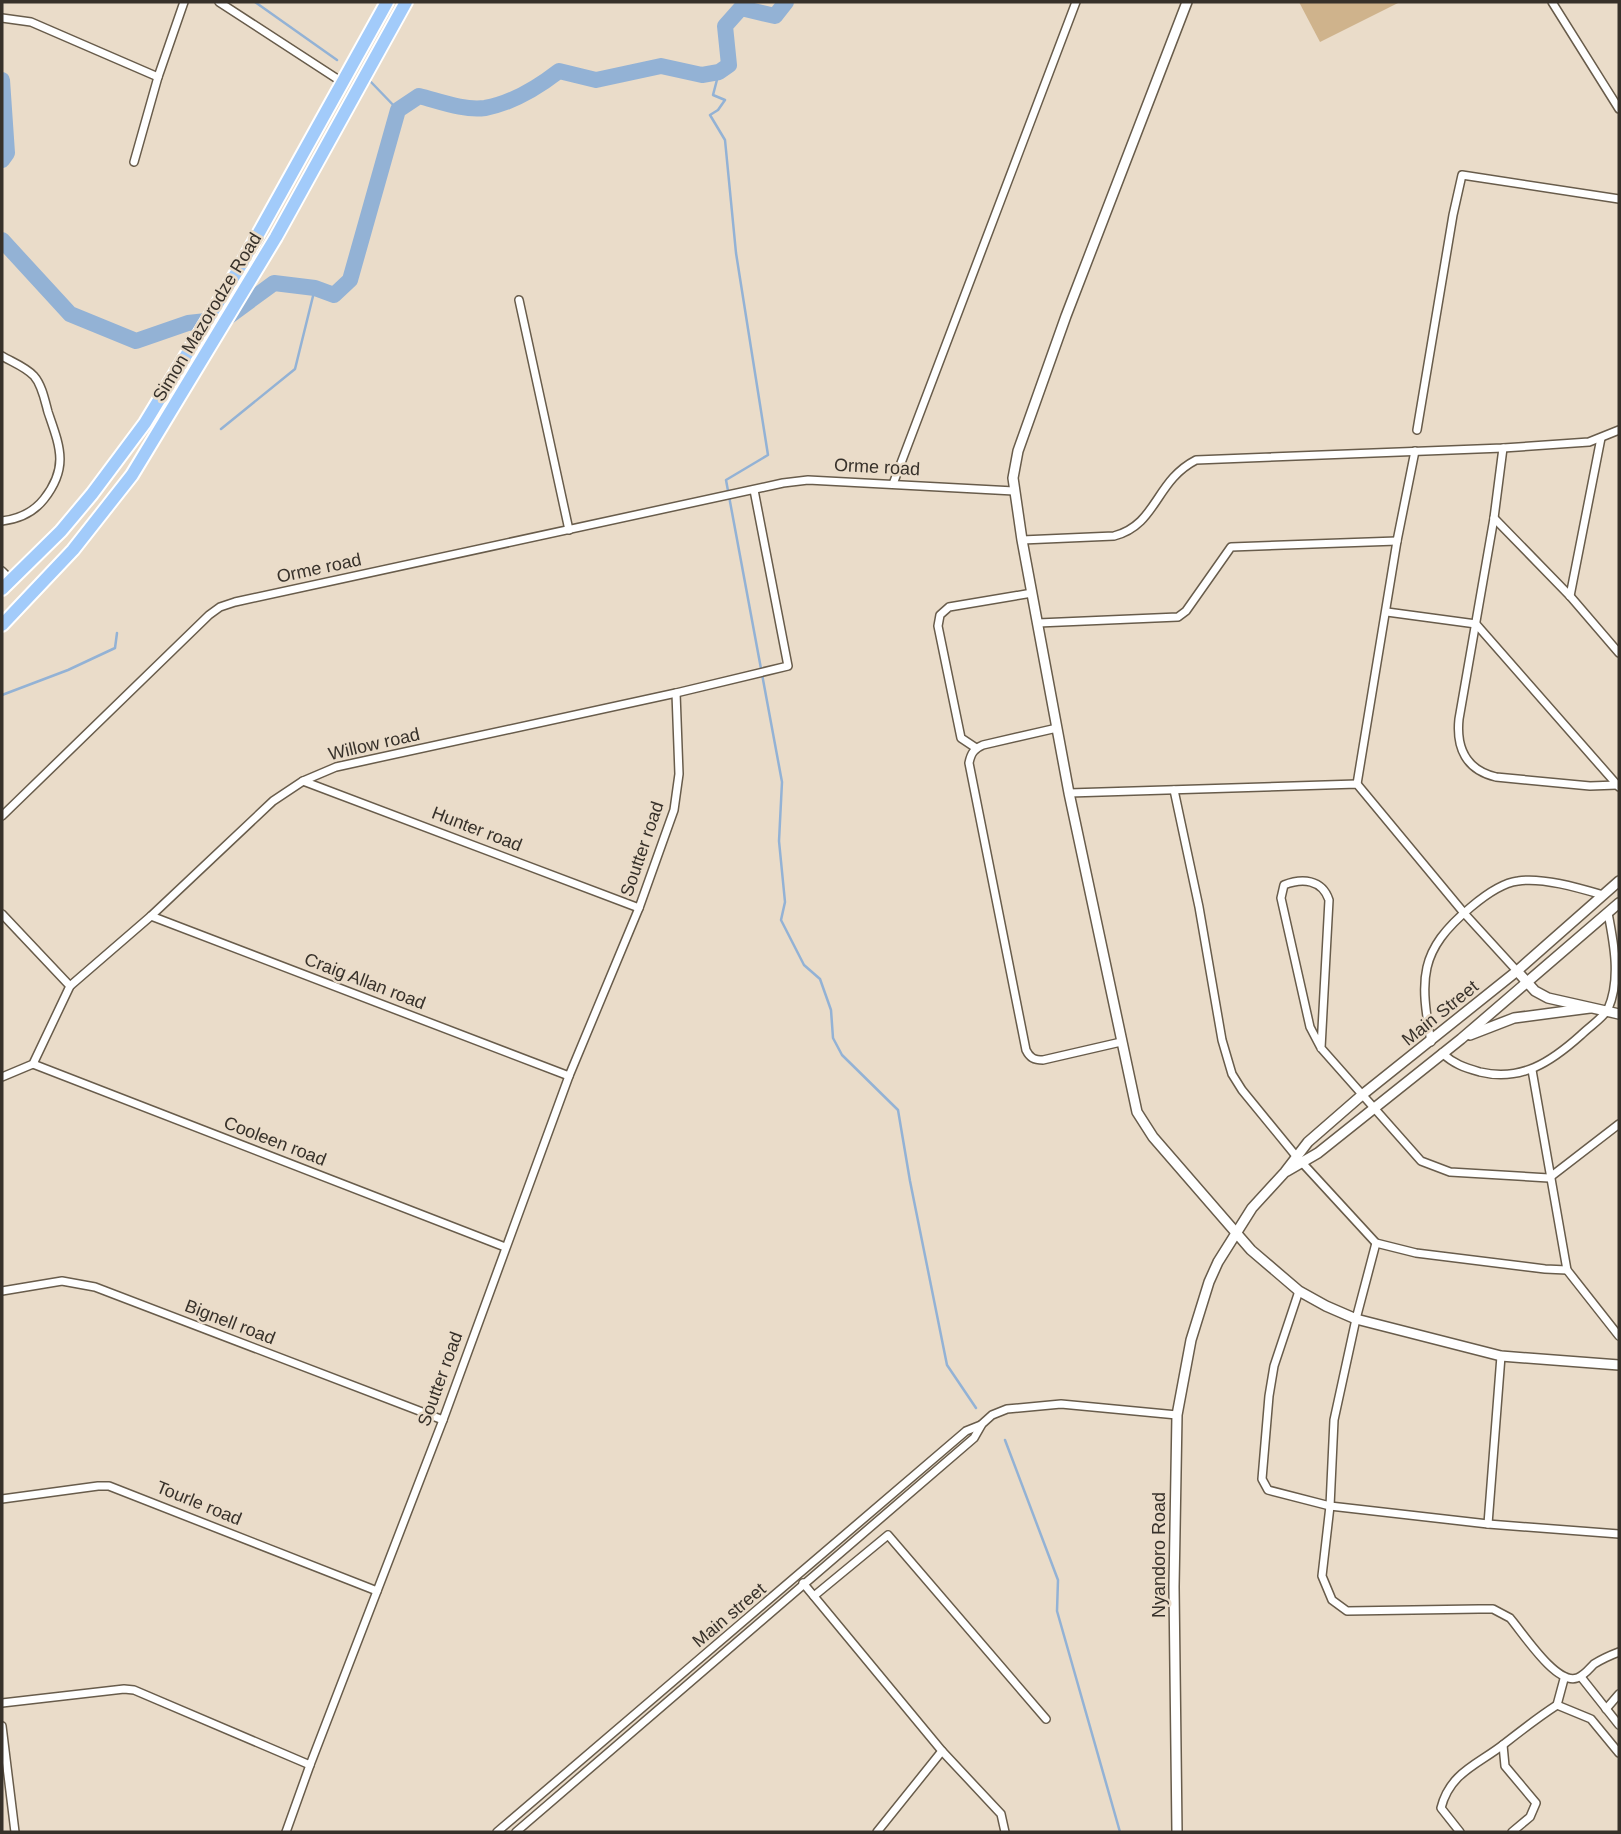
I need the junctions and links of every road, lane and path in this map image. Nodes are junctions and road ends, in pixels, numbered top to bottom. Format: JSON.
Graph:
{"nodes":[{"id":1,"x":184,"y":2,"type":"edge"},
{"id":2,"x":219,"y":2,"type":"edge"},
{"id":3,"x":387,"y":2,"type":"edge"},
{"id":4,"x":406,"y":2,"type":"edge"},
{"id":5,"x":1076,"y":2,"type":"edge"},
{"id":6,"x":1187,"y":2,"type":"edge"},
{"id":7,"x":1552,"y":2,"type":"edge"},
{"id":8,"x":2,"y":18,"type":"edge"},
{"id":9,"x":158,"y":77,"type":"junction"},
{"id":10,"x":342,"y":82,"type":"junction"},
{"id":11,"x":1619,"y":109,"type":"edge"},
{"id":12,"x":134,"y":162,"type":"dead end"},
{"id":13,"x":1619,"y":199,"type":"edge"},
{"id":14,"x":519,"y":299,"type":"dead end"},
{"id":15,"x":2,"y":356,"type":"edge"},
{"id":16,"x":1417,"y":430,"type":"dead end"},
{"id":17,"x":1619,"y":430,"type":"edge"},
{"id":18,"x":1601,"y":438,"type":"junction"},
{"id":19,"x":1503,"y":448,"type":"junction"},
{"id":20,"x":1415,"y":451,"type":"junction"},
{"id":21,"x":893,"y":484,"type":"junction"},
{"id":22,"x":754,"y":490,"type":"junction"},
{"id":23,"x":1014,"y":491,"type":"junction"},
{"id":24,"x":1494,"y":518,"type":"junction"},
{"id":25,"x":2,"y":521,"type":"edge"},
{"id":26,"x":569,"y":530,"type":"junction"},
{"id":27,"x":1021,"y":540,"type":"junction"},
{"id":28,"x":1397,"y":541,"type":"junction"},
{"id":29,"x":5,"y":580,"type":"edge"},
{"id":30,"x":1032,"y":593,"type":"junction"},
{"id":31,"x":1570,"y":596,"type":"junction"},
{"id":32,"x":1387,"y":611,"type":"junction"},
{"id":33,"x":1038,"y":623,"type":"junction"},
{"id":34,"x":1476,"y":624,"type":"junction"},
{"id":35,"x":2,"y":625,"type":"edge"},
{"id":36,"x":1619,"y":653,"type":"edge"},
{"id":37,"x":676,"y":693,"type":"junction"},
{"id":38,"x":1057,"y":728,"type":"junction"},
{"id":39,"x":976,"y":748,"type":"junction"},
{"id":40,"x":303,"y":781,"type":"junction"},
{"id":41,"x":1357,"y":783,"type":"junction"},
{"id":42,"x":1618,"y":786,"type":"edge"},
{"id":43,"x":1174,"y":790,"type":"junction"},
{"id":44,"x":1069,"y":793,"type":"junction"},
{"id":45,"x":2,"y":816,"type":"edge"},
{"id":46,"x":1619,"y":881,"type":"edge"},
{"id":47,"x":1603,"y":895,"type":"junction"},
{"id":48,"x":1619,"y":903,"type":"edge"},
{"id":49,"x":639,"y":908,"type":"junction"},
{"id":50,"x":1464,"y":913,"type":"junction"},
{"id":51,"x":1608,"y":913,"type":"junction"},
{"id":52,"x":2,"y":914,"type":"edge"},
{"id":53,"x":151,"y":916,"type":"junction"},
{"id":54,"x":1517,"y":971,"type":"junction"},
{"id":55,"x":1528,"y":983,"type":"junction"},
{"id":56,"x":70,"y":986,"type":"junction"},
{"id":57,"x":1590,"y":1008,"type":"junction"},
{"id":58,"x":1607,"y":1010,"type":"junction"},
{"id":59,"x":1619,"y":1014,"type":"edge"},
{"id":60,"x":1461,"y":1039,"type":"junction"},
{"id":61,"x":1121,"y":1042,"type":"junction"},
{"id":62,"x":1431,"y":1042,"type":"junction"},
{"id":63,"x":1321,"y":1048,"type":"junction"},
{"id":64,"x":1442,"y":1053,"type":"junction"},
{"id":65,"x":33,"y":1064,"type":"junction"},
{"id":66,"x":1532,"y":1070,"type":"junction"},
{"id":67,"x":569,"y":1076,"type":"junction"},
{"id":68,"x":2,"y":1077,"type":"edge"},
{"id":69,"x":1362,"y":1095,"type":"junction"},
{"id":70,"x":1374,"y":1108,"type":"junction"},
{"id":71,"x":1619,"y":1124,"type":"edge"},
{"id":72,"x":1299,"y":1159,"type":"junction"},
{"id":73,"x":1549,"y":1178,"type":"junction"},
{"id":74,"x":1236,"y":1233,"type":"junction"},
{"id":75,"x":1376,"y":1243,"type":"junction"},
{"id":76,"x":505,"y":1247,"type":"junction"},
{"id":77,"x":1567,"y":1270,"type":"junction"},
{"id":78,"x":1209,"y":1282,"type":"joint"},
{"id":79,"x":1299,"y":1291,"type":"junction"},
{"id":80,"x":2,"y":1292,"type":"edge"},
{"id":81,"x":1356,"y":1319,"type":"junction"},
{"id":82,"x":1619,"y":1336,"type":"edge"},
{"id":83,"x":1501,"y":1356,"type":"junction"},
{"id":84,"x":1619,"y":1365,"type":"edge"},
{"id":85,"x":1177,"y":1415,"type":"junction"},
{"id":86,"x":443,"y":1420,"type":"junction"},
{"id":87,"x":982,"y":1424,"type":"junction"},
{"id":88,"x":2,"y":1499,"type":"edge"},
{"id":89,"x":1330,"y":1506,"type":"junction"},
{"id":90,"x":1488,"y":1524,"type":"junction"},
{"id":91,"x":1619,"y":1534,"type":"edge"},
{"id":92,"x":798,"y":1577,"type":"junction"},
{"id":93,"x":805,"y":1586,"type":"junction"},
{"id":94,"x":377,"y":1591,"type":"junction"},
{"id":95,"x":814,"y":1596,"type":"junction"},
{"id":96,"x":1619,"y":1652,"type":"edge"},
{"id":97,"x":1581,"y":1677,"type":"junction"},
{"id":98,"x":1564,"y":1679,"type":"junction"},
{"id":99,"x":1619,"y":1693,"type":"edge"},
{"id":100,"x":2,"y":1703,"type":"edge"},
{"id":101,"x":1557,"y":1705,"type":"junction"},
{"id":102,"x":1606,"y":1709,"type":"junction"},
{"id":103,"x":1046,"y":1719,"type":"dead end"},
{"id":104,"x":1619,"y":1725,"type":"edge"},
{"id":105,"x":2,"y":1726,"type":"edge"},
{"id":106,"x":1503,"y":1745,"type":"junction"},
{"id":107,"x":942,"y":1751,"type":"junction"},
{"id":108,"x":1619,"y":1753,"type":"edge"},
{"id":109,"x":310,"y":1765,"type":"junction"},
{"id":110,"x":15,"y":1832,"type":"edge"},
{"id":111,"x":286,"y":1832,"type":"edge"},
{"id":112,"x":497,"y":1832,"type":"edge"},
{"id":113,"x":516,"y":1832,"type":"edge"},
{"id":114,"x":877,"y":1832,"type":"edge"},
{"id":115,"x":1005,"y":1832,"type":"edge"},
{"id":116,"x":1177,"y":1832,"type":"edge"},
{"id":117,"x":1460,"y":1832,"type":"edge"},
{"id":118,"x":1512,"y":1832,"type":"edge"}],
"edges":[{"from":1,"to":9,"type":"street"},
{"from":2,"to":10,"type":"street"},
{"from":3,"to":10,"type":"highway","name":"Simon Mazorodze Road"},
{"from":4,"to":35,"type":"highway","name":"Simon Mazorodze Road"},
{"from":5,"to":21,"type":"street"},
{"from":6,"to":23,"type":"street"},
{"from":7,"to":11,"type":"street"},
{"from":8,"to":9,"type":"street"},
{"from":9,"to":12,"type":"street"},
{"from":10,"to":29,"type":"highway","name":"Simon Mazorodze Road"},
{"from":13,"to":16,"type":"street"},
{"from":14,"to":26,"type":"street"},
{"from":15,"to":25,"type":"street"},
{"from":17,"to":18,"type":"street"},
{"from":18,"to":19,"type":"street"},
{"from":18,"to":31,"type":"street"},
{"from":19,"to":20,"type":"street"},
{"from":19,"to":24,"type":"street"},
{"from":20,"to":27,"type":"street"},
{"from":20,"to":28,"type":"street"},
{"from":21,"to":22,"type":"street","name":"Orme road"},
{"from":21,"to":23,"type":"street","name":"Orme road"},
{"from":22,"to":26,"type":"street","name":"Orme road"},
{"from":22,"to":37,"type":"street","name":"Willow road"},
{"from":23,"to":27,"type":"street"},
{"from":24,"to":31,"type":"street"},
{"from":24,"to":34,"type":"street"},
{"from":26,"to":45,"type":"street","name":"Orme road"},
{"from":27,"to":30,"type":"street"},
{"from":28,"to":32,"type":"street"},
{"from":28,"to":33,"type":"street"},
{"from":30,"to":33,"type":"street"},
{"from":30,"to":39,"type":"street"},
{"from":31,"to":36,"type":"street"},
{"from":32,"to":34,"type":"street"},
{"from":32,"to":41,"type":"street"},
{"from":33,"to":38,"type":"street"},
{"from":34,"to":42,"type":"street"},
{"from":34,"to":42,"type":"street"},
{"from":37,"to":40,"type":"street","name":"Willow road"},
{"from":37,"to":49,"type":"street","name":"Soutter road"},
{"from":38,"to":39,"type":"street"},
{"from":38,"to":44,"type":"street"},
{"from":39,"to":61,"type":"street"},
{"from":40,"to":49,"type":"street","name":"Hunter road"},
{"from":40,"to":53,"type":"street","name":"Willow road"},
{"from":41,"to":43,"type":"street"},
{"from":41,"to":50,"type":"street"},
{"from":43,"to":44,"type":"street"},
{"from":43,"to":72,"type":"street"},
{"from":44,"to":61,"type":"street"},
{"from":46,"to":47,"type":"street","name":"Main Street"},
{"from":47,"to":50,"type":"street"},
{"from":47,"to":54,"type":"street","name":"Main Street"},
{"from":48,"to":51,"type":"street","name":"Main Street"},
{"from":49,"to":67,"type":"street","name":"Soutter road"},
{"from":50,"to":54,"type":"street"},
{"from":50,"to":62,"type":"street"},
{"from":51,"to":55,"type":"street","name":"Main Street"},
{"from":51,"to":58,"type":"street"},
{"from":52,"to":56,"type":"street"},
{"from":53,"to":56,"type":"street","name":"Willow road"},
{"from":53,"to":67,"type":"street","name":"Craig Allan road"},
{"from":54,"to":55,"type":"street"},
{"from":54,"to":62,"type":"street","name":"Main Street"},
{"from":55,"to":57,"type":"street"},
{"from":55,"to":60,"type":"street","name":"Main Street"},
{"from":56,"to":65,"type":"street","name":"Willow road"},
{"from":57,"to":58,"type":"street"},
{"from":57,"to":60,"type":"street"},
{"from":58,"to":59,"type":"street"},
{"from":58,"to":66,"type":"street"},
{"from":60,"to":64,"type":"street","name":"Main Street"},
{"from":61,"to":74,"type":"street"},
{"from":62,"to":69,"type":"street","name":"Main Street"},
{"from":63,"to":63,"type":"street"},
{"from":63,"to":69,"type":"street"},
{"from":64,"to":66,"type":"street"},
{"from":64,"to":70,"type":"street","name":"Main Street"},
{"from":65,"to":68,"type":"street"},
{"from":65,"to":76,"type":"street","name":"Cooleen road"},
{"from":66,"to":73,"type":"street"},
{"from":67,"to":76,"type":"street","name":"Soutter road"},
{"from":69,"to":70,"type":"street"},
{"from":69,"to":72,"type":"street","name":"Main Street"},
{"from":70,"to":72,"type":"street","name":"Main Street"},
{"from":70,"to":73,"type":"street"},
{"from":71,"to":73,"type":"street"},
{"from":72,"to":74,"type":"street","name":"Main Street"},
{"from":72,"to":75,"type":"street"},
{"from":73,"to":77,"type":"street"},
{"from":74,"to":78,"type":"street","name":"Main Street"},
{"from":74,"to":79,"type":"street"},
{"from":75,"to":77,"type":"street"},
{"from":75,"to":81,"type":"street"},
{"from":76,"to":86,"type":"street","name":"Soutter road"},
{"from":77,"to":82,"type":"street"},
{"from":78,"to":85,"type":"street","name":"Nyandoro Road"},
{"from":79,"to":81,"type":"street"},
{"from":79,"to":89,"type":"street"},
{"from":80,"to":86,"type":"street","name":"Bignell road"},
{"from":81,"to":83,"type":"street"},
{"from":81,"to":89,"type":"street"},
{"from":83,"to":84,"type":"street"},
{"from":83,"to":90,"type":"street"},
{"from":85,"to":87,"type":"street","name":"Main street"},
{"from":85,"to":116,"type":"street","name":"Nyandoro Road"},
{"from":86,"to":94,"type":"street","name":"Soutter road"},
{"from":87,"to":92,"type":"street","name":"Main street"},
{"from":87,"to":93,"type":"street","name":"Main street"},
{"from":88,"to":94,"type":"street","name":"Tourle road"},
{"from":89,"to":90,"type":"street"},
{"from":89,"to":98,"type":"street"},
{"from":90,"to":91,"type":"street"},
{"from":92,"to":93,"type":"street"},
{"from":92,"to":112,"type":"street","name":"Main street"},
{"from":93,"to":95,"type":"street"},
{"from":93,"to":113,"type":"street","name":"Main street"},
{"from":94,"to":109,"type":"street","name":"Soutter road"},
{"from":95,"to":103,"type":"street"},
{"from":95,"to":107,"type":"street"},
{"from":96,"to":97,"type":"street"},
{"from":97,"to":98,"type":"street"},
{"from":97,"to":102,"type":"street"},
{"from":98,"to":101,"type":"street"},
{"from":99,"to":102,"type":"street"},
{"from":100,"to":109,"type":"street"},
{"from":101,"to":106,"type":"street"},
{"from":101,"to":108,"type":"street"},
{"from":102,"to":104,"type":"street"},
{"from":105,"to":110,"type":"street"},
{"from":106,"to":117,"type":"street"},
{"from":106,"to":118,"type":"street"},
{"from":107,"to":114,"type":"street"},
{"from":107,"to":115,"type":"street"},
{"from":109,"to":111,"type":"street","name":"Soutter road"}]}
